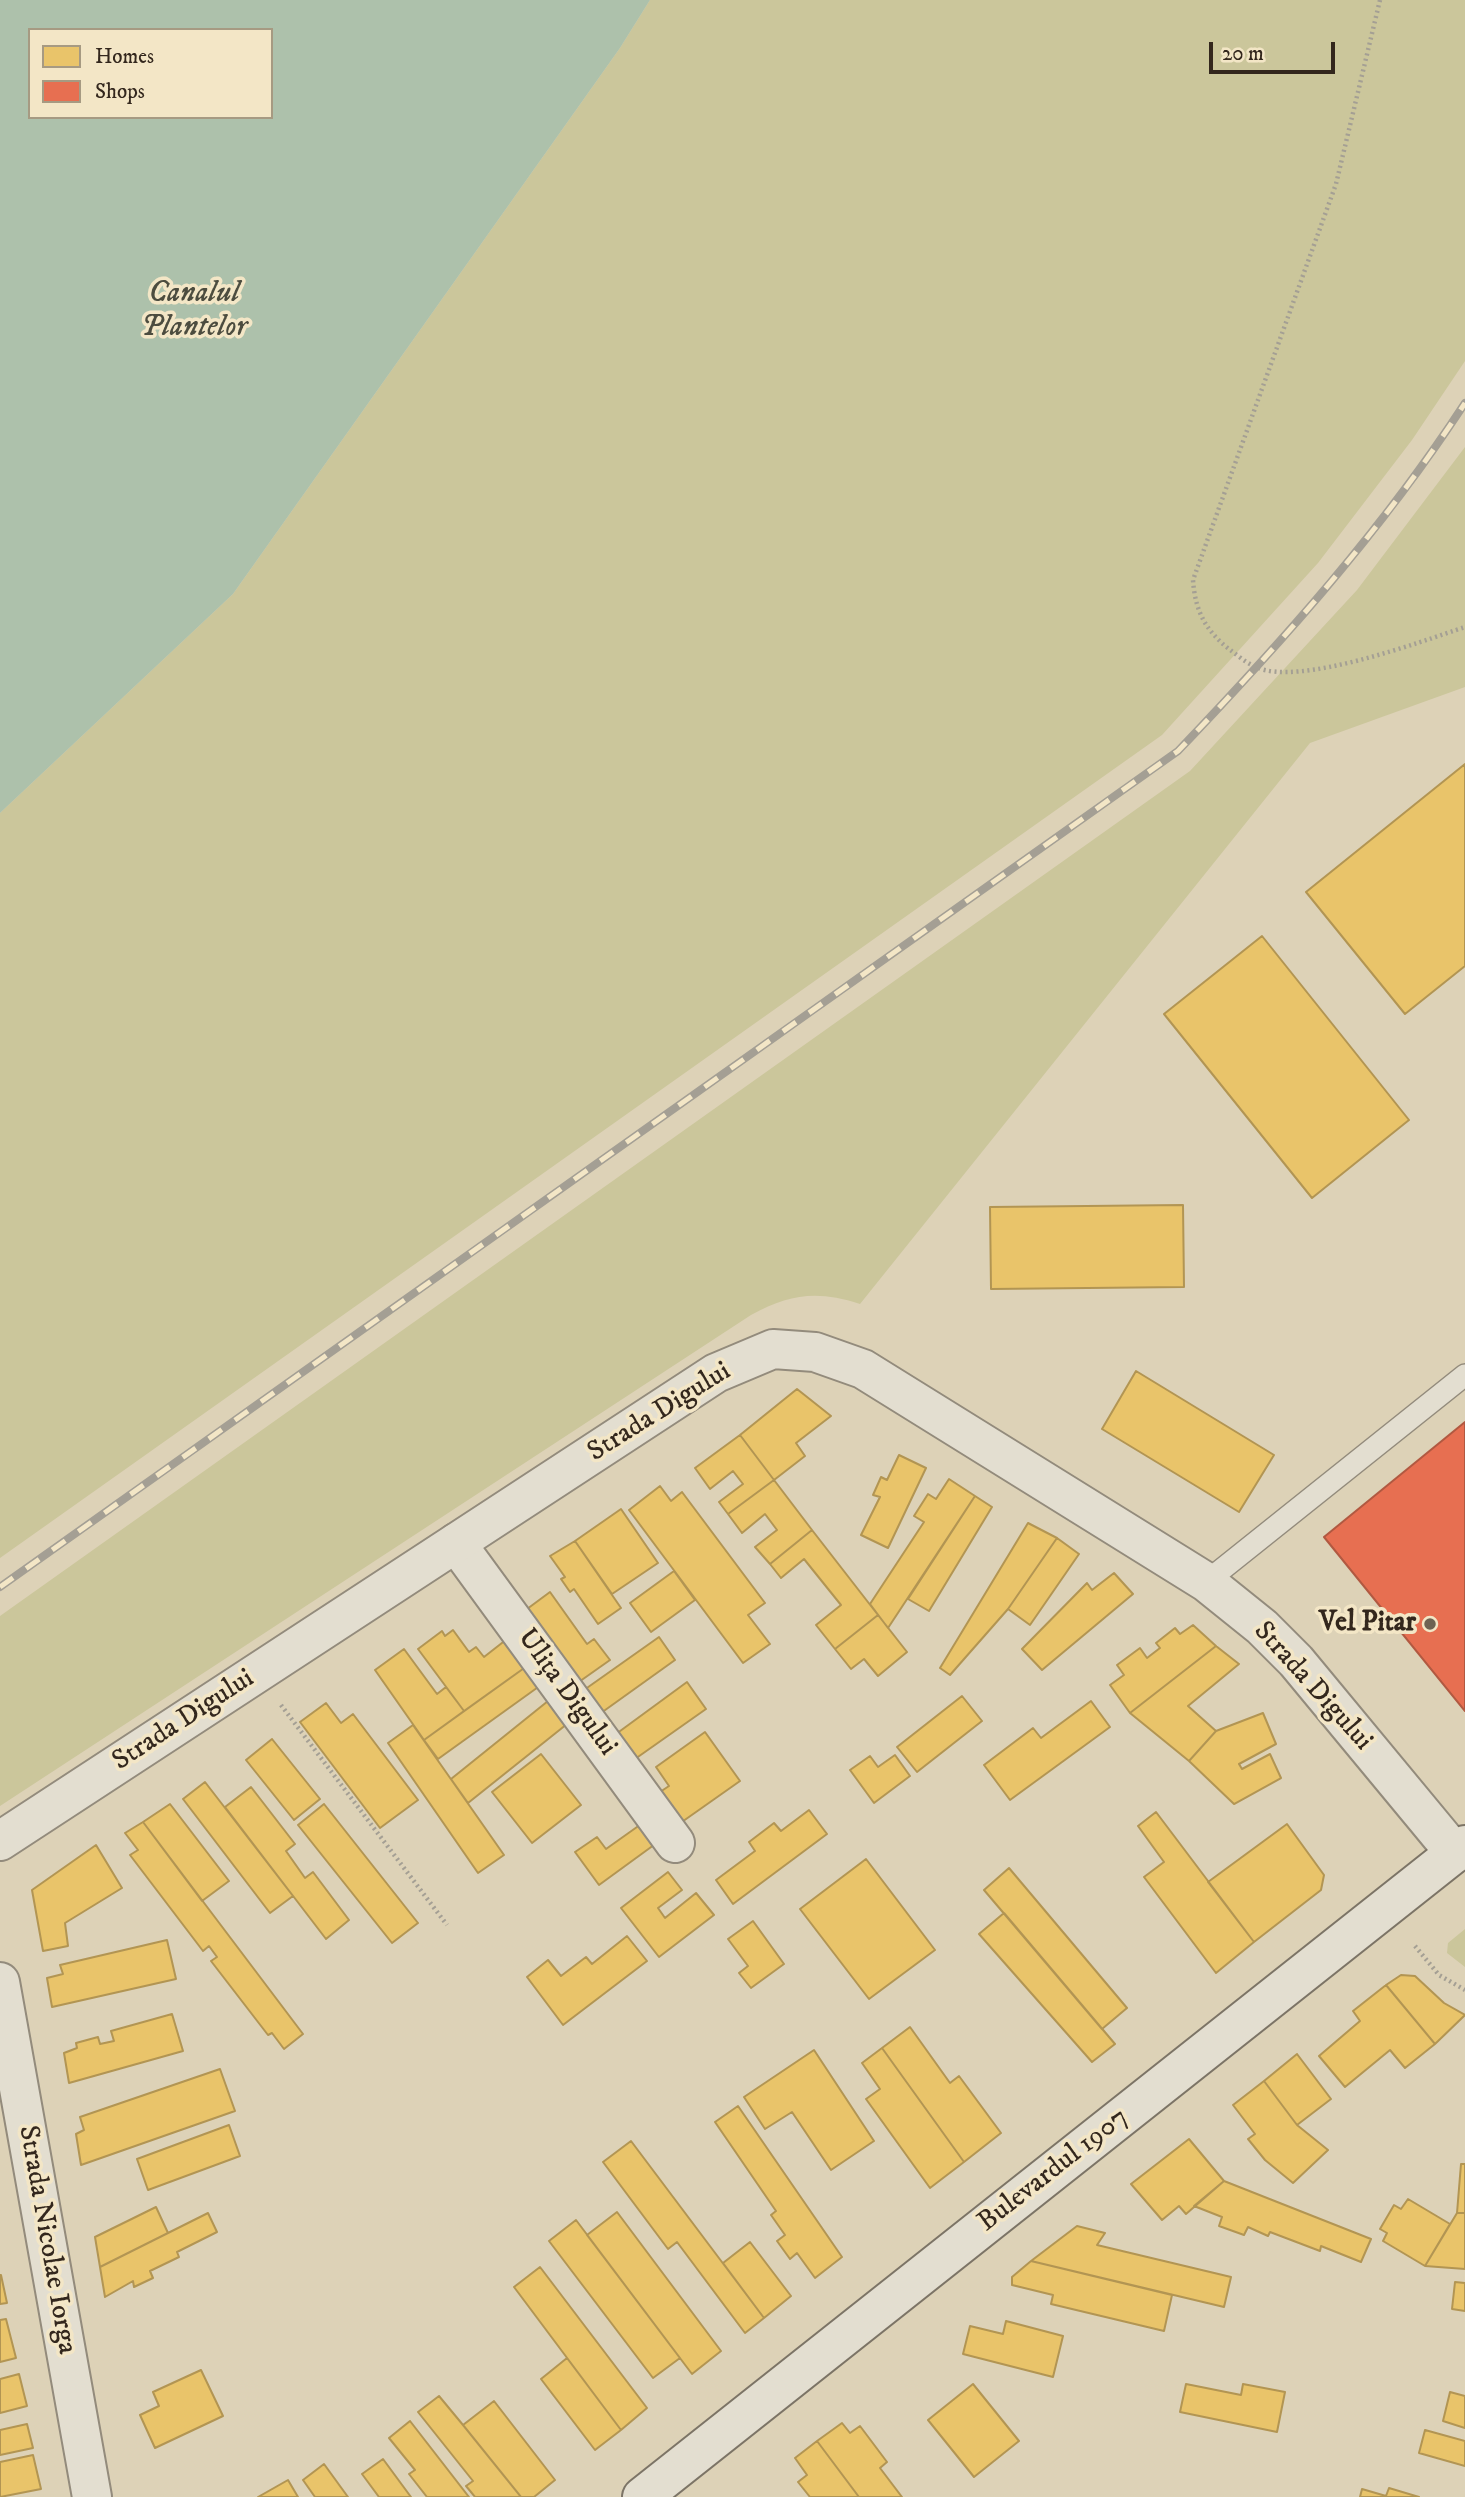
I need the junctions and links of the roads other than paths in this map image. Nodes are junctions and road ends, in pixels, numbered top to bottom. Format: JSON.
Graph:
{"nodes":[{"id":1,"x":1465,"y":1375,"type":"edge"},
{"id":2,"x":456,"y":1543,"type":"junction"},
{"id":3,"x":1206,"y":1582,"type":"junction"},
{"id":4,"x":0,"y":1841,"type":"edge"},
{"id":5,"x":675,"y":1843,"type":"dead end"},
{"id":6,"x":1460,"y":1849,"type":"edge"},
{"id":7,"x":0,"y":1982,"type":"edge"},
{"id":8,"x":92,"y":2497,"type":"edge"},
{"id":9,"x":642,"y":2497,"type":"edge"}],
"edges":[{"from":1,"to":3,"type":"lane"},
{"from":2,"to":3,"type":"street","name":"Strada Digului"},
{"from":2,"to":4,"type":"street","name":"Strada Digului"},
{"from":2,"to":5,"type":"street","name":"Ulița Digului"},
{"from":3,"to":6,"type":"street","name":"Strada Digului"},
{"from":6,"to":9,"type":"street","name":"Bulevardul 1907"},
{"from":7,"to":8,"type":"street","name":"Strada Nicolae Iorga"}]}
